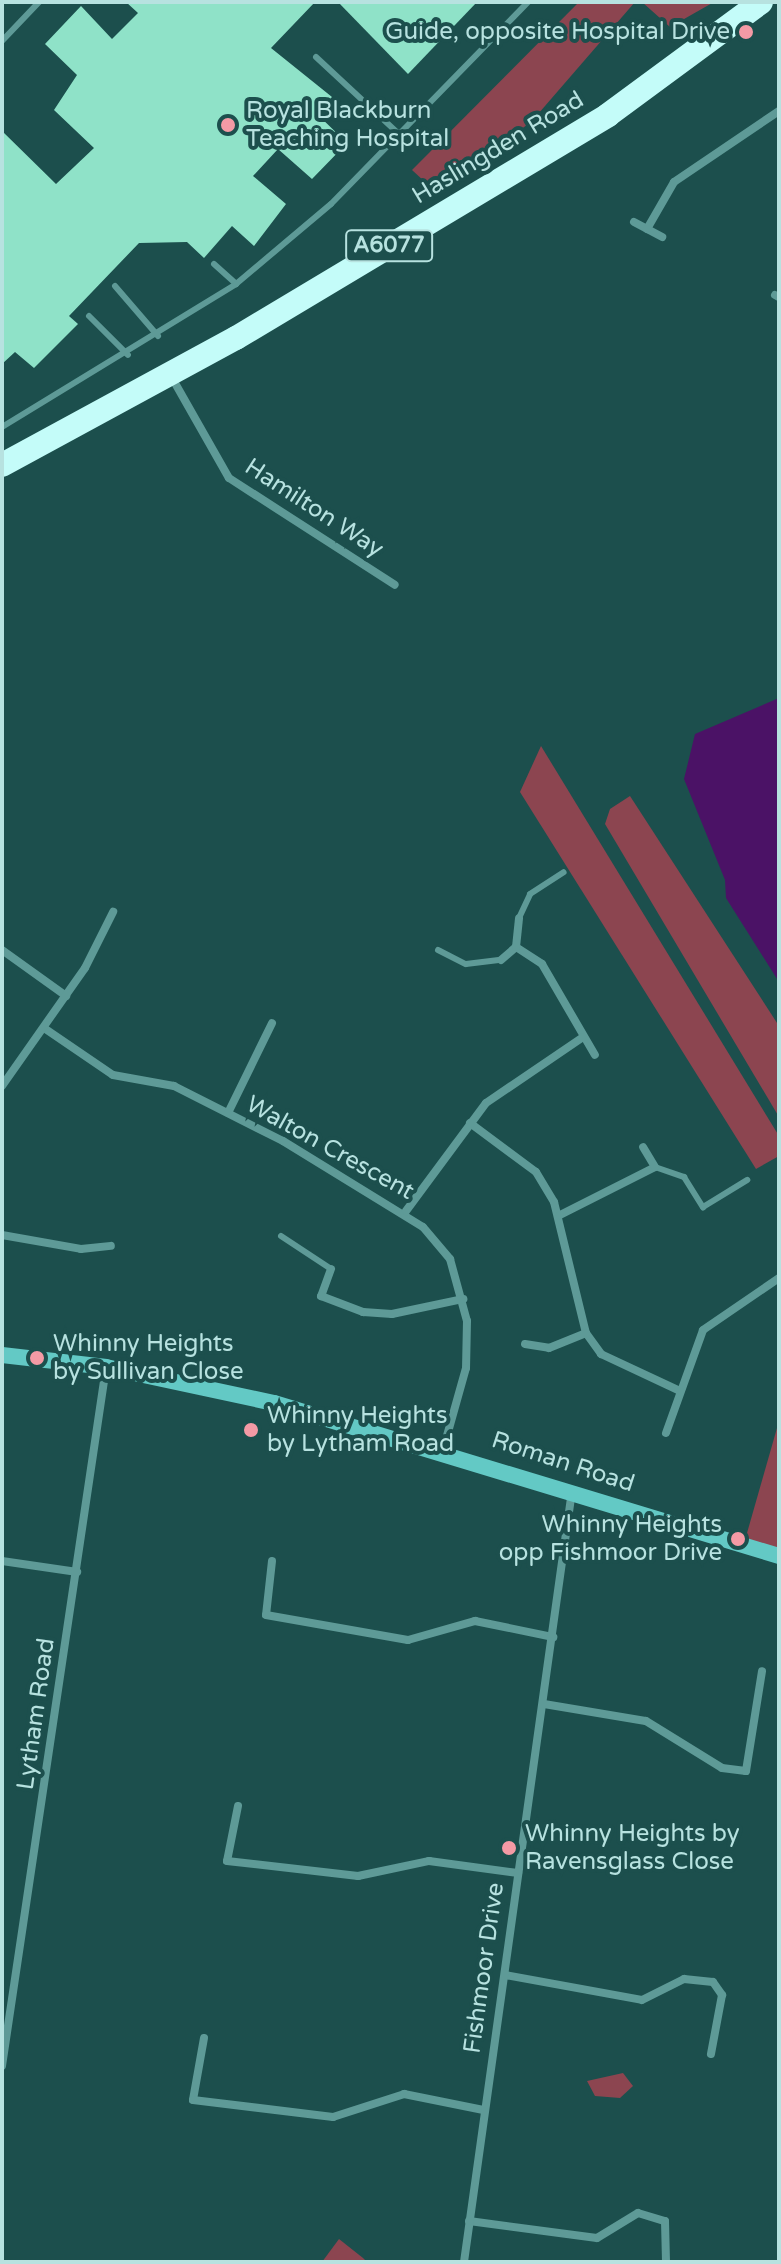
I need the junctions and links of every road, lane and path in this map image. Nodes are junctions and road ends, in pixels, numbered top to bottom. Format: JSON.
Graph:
{"nodes":[{"id":1,"x":39,"y":2,"type":"edge"},
{"id":2,"x":528,"y":2,"type":"edge"},
{"id":3,"x":761,"y":2,"type":"edge"},
{"id":4,"x":2,"y":41,"type":"edge"},
{"id":5,"x":316,"y":57,"type":"dead end"},
{"id":6,"x":779,"y":111,"type":"edge"},
{"id":7,"x":399,"y":134,"type":"junction"},
{"id":8,"x":634,"y":222,"type":"dead end"},
{"id":9,"x":647,"y":229,"type":"junction"},
{"id":10,"x":662,"y":237,"type":"dead end"},
{"id":11,"x":214,"y":264,"type":"dead end"},
{"id":12,"x":236,"y":284,"type":"junction"},
{"id":13,"x":115,"y":286,"type":"dead end"},
{"id":14,"x":89,"y":316,"type":"dead end"},
{"id":15,"x":158,"y":336,"type":"junction"},
{"id":16,"x":128,"y":355,"type":"junction"},
{"id":17,"x":170,"y":376,"type":"junction"},
{"id":18,"x":2,"y":427,"type":"edge"},
{"id":19,"x":2,"y":465,"type":"edge"},
{"id":20,"x":395,"y":585,"type":"dead end"},
{"id":21,"x":564,"y":872,"type":"dead end"},
{"id":22,"x":113,"y":912,"type":"dead end"},
{"id":23,"x":519,"y":918,"type":"joint"},
{"id":24,"x":516,"y":947,"type":"junction"},
{"id":25,"x":2,"y":950,"type":"edge"},
{"id":26,"x":438,"y":950,"type":"dead end"},
{"id":27,"x":501,"y":960,"type":"joint"},
{"id":28,"x":66,"y":996,"type":"junction"},
{"id":29,"x":272,"y":1023,"type":"dead end"},
{"id":30,"x":44,"y":1028,"type":"junction"},
{"id":31,"x":583,"y":1037,"type":"junction"},
{"id":32,"x":595,"y":1055,"type":"dead end"},
{"id":33,"x":2,"y":1086,"type":"edge"},
{"id":34,"x":228,"y":1113,"type":"junction"},
{"id":35,"x":470,"y":1123,"type":"junction"},
{"id":36,"x":643,"y":1147,"type":"dead end"},
{"id":37,"x":655,"y":1167,"type":"junction"},
{"id":38,"x":747,"y":1180,"type":"dead end"},
{"id":39,"x":406,"y":1211,"type":"junction"},
{"id":40,"x":560,"y":1215,"type":"junction"},
{"id":41,"x":2,"y":1235,"type":"edge"},
{"id":42,"x":281,"y":1236,"type":"dead end"},
{"id":43,"x":111,"y":1246,"type":"dead end"},
{"id":44,"x":331,"y":1269,"type":"joint"},
{"id":45,"x":779,"y":1278,"type":"edge"},
{"id":46,"x":463,"y":1299,"type":"junction"},
{"id":47,"x":586,"y":1333,"type":"junction"},
{"id":48,"x":525,"y":1344,"type":"dead end"},
{"id":49,"x":2,"y":1355,"type":"edge"},
{"id":50,"x":106,"y":1367,"type":"junction"},
{"id":51,"x":680,"y":1391,"type":"junction"},
{"id":52,"x":666,"y":1433,"type":"dead end"},
{"id":53,"x":443,"y":1450,"type":"junction"},
{"id":54,"x":572,"y":1490,"type":"junction"},
{"id":55,"x":779,"y":1556,"type":"edge"},
{"id":56,"x":2,"y":1561,"type":"edge"},
{"id":57,"x":272,"y":1561,"type":"dead end"},
{"id":58,"x":77,"y":1572,"type":"junction"},
{"id":59,"x":553,"y":1637,"type":"junction"},
{"id":60,"x":762,"y":1671,"type":"dead end"},
{"id":61,"x":544,"y":1704,"type":"junction"},
{"id":62,"x":238,"y":1806,"type":"dead end"},
{"id":63,"x":518,"y":1873,"type":"junction"},
{"id":64,"x":505,"y":1975,"type":"junction"},
{"id":65,"x":204,"y":2038,"type":"dead end"},
{"id":66,"x":711,"y":2054,"type":"dead end"},
{"id":67,"x":2,"y":2066,"type":"edge"},
{"id":68,"x":483,"y":2110,"type":"junction"},
{"id":69,"x":469,"y":2221,"type":"junction"},
{"id":70,"x":464,"y":2262,"type":"edge"},
{"id":71,"x":666,"y":2262,"type":"edge"}],
"edges":[{"from":1,"to":4,"type":"lane"},
{"from":2,"to":7,"type":"lane"},
{"from":3,"to":17,"type":"highway","name":"Haslingden Road","number":"A6077"},
{"from":5,"to":7,"type":"lane"},
{"from":6,"to":9,"type":"street"},
{"from":7,"to":12,"type":"lane"},
{"from":8,"to":9,"type":"street"},
{"from":9,"to":10,"type":"street"},
{"from":11,"to":12,"type":"lane"},
{"from":12,"to":15,"type":"lane"},
{"from":13,"to":15,"type":"lane"},
{"from":14,"to":16,"type":"lane"},
{"from":15,"to":16,"type":"lane"},
{"from":16,"to":18,"type":"lane"},
{"from":17,"to":19,"type":"highway","name":"Haslingden Road","number":"A6077"},
{"from":17,"to":20,"type":"street","name":"Hamilton Way"},
{"from":21,"to":23,"type":"lane"},
{"from":22,"to":28,"type":"street"},
{"from":23,"to":24,"type":"street"},
{"from":24,"to":27,"type":"street"},
{"from":24,"to":31,"type":"street"},
{"from":25,"to":28,"type":"street"},
{"from":26,"to":27,"type":"lane"},
{"from":28,"to":30,"type":"street"},
{"from":29,"to":34,"type":"street"},
{"from":30,"to":33,"type":"street"},
{"from":30,"to":34,"type":"street","name":"Walton Crescent"},
{"from":31,"to":32,"type":"street"},
{"from":31,"to":35,"type":"street"},
{"from":34,"to":39,"type":"street","name":"Walton Crescent"},
{"from":35,"to":39,"type":"street"},
{"from":35,"to":40,"type":"street"},
{"from":36,"to":37,"type":"street"},
{"from":37,"to":38,"type":"lane"},
{"from":37,"to":40,"type":"street"},
{"from":39,"to":46,"type":"street","name":"Walton Crescent"},
{"from":40,"to":47,"type":"street"},
{"from":41,"to":43,"type":"street"},
{"from":42,"to":44,"type":"lane"},
{"from":44,"to":46,"type":"street"},
{"from":45,"to":51,"type":"street"},
{"from":46,"to":53,"type":"street","name":"Walton Crescent"},
{"from":47,"to":48,"type":"street"},
{"from":47,"to":51,"type":"street"},
{"from":49,"to":50,"type":"street","name":"Roman Road"},
{"from":50,"to":53,"type":"street","name":"Roman Road"},
{"from":50,"to":58,"type":"street","name":"Lytham Road"},
{"from":51,"to":52,"type":"street"},
{"from":53,"to":54,"type":"street","name":"Roman Road"},
{"from":54,"to":55,"type":"street","name":"Roman Road"},
{"from":54,"to":59,"type":"street","name":"Fishmoor Drive"},
{"from":56,"to":58,"type":"street"},
{"from":57,"to":59,"type":"street"},
{"from":58,"to":67,"type":"street","name":"Lytham Road"},
{"from":59,"to":61,"type":"street","name":"Fishmoor Drive"},
{"from":60,"to":61,"type":"street"},
{"from":61,"to":63,"type":"street","name":"Fishmoor Drive"},
{"from":62,"to":63,"type":"street"},
{"from":63,"to":64,"type":"street","name":"Fishmoor Drive"},
{"from":64,"to":66,"type":"street"},
{"from":64,"to":68,"type":"street","name":"Fishmoor Drive"},
{"from":65,"to":68,"type":"street"},
{"from":68,"to":69,"type":"street","name":"Fishmoor Drive"},
{"from":69,"to":70,"type":"street","name":"Fishmoor Drive"},
{"from":69,"to":71,"type":"street"}]}
